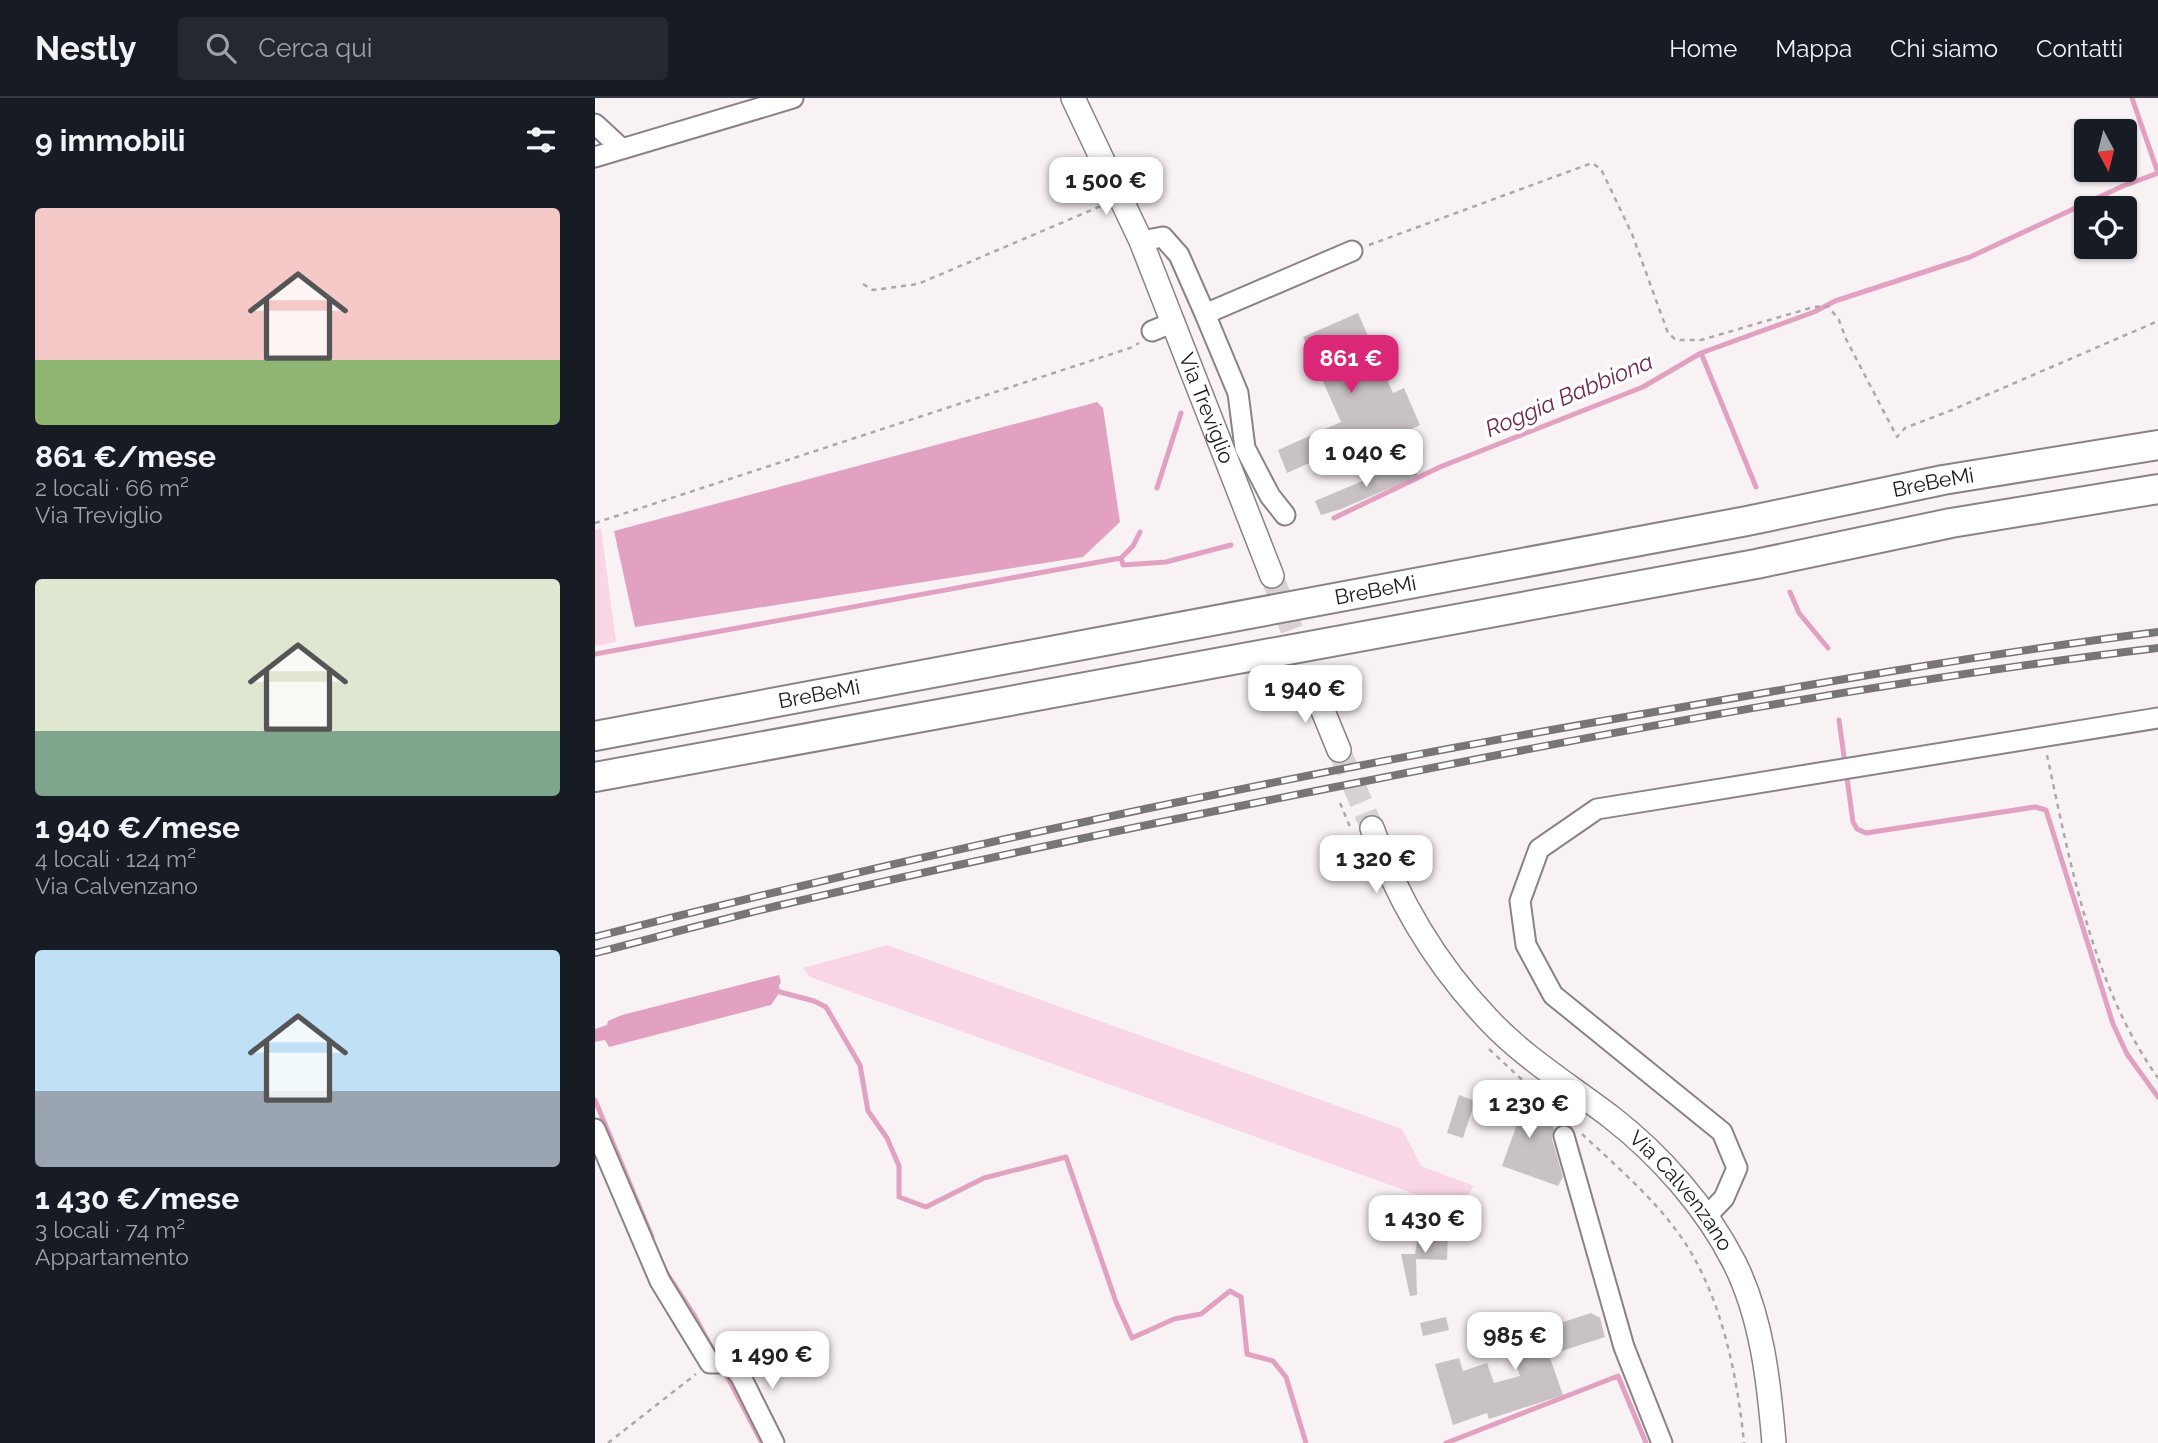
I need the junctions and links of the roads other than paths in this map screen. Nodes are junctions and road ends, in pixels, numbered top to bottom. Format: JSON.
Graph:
{"nodes":[{"id":1,"x":793,"y":98,"type":"edge"},
{"id":2,"x":1073,"y":98,"type":"edge"},
{"id":3,"x":595,"y":124,"type":"edge"},
{"id":4,"x":622,"y":149,"type":"junction"},
{"id":5,"x":595,"y":157,"type":"edge"},
{"id":6,"x":1141,"y":241,"type":"junction"},
{"id":7,"x":1352,"y":251,"type":"road end"},
{"id":8,"x":1205,"y":314,"type":"junction"},
{"id":9,"x":1174,"y":321,"type":"junction"},
{"id":10,"x":1152,"y":331,"type":"road end"},
{"id":11,"x":2158,"y":445,"type":"edge"},
{"id":12,"x":2158,"y":489,"type":"edge"},
{"id":13,"x":1286,"y":515,"type":"dead end"},
{"id":14,"x":1272,"y":576,"type":"tunnel mouth"},
{"id":15,"x":1312,"y":684,"type":"tunnel mouth"},
{"id":16,"x":2158,"y":718,"type":"edge"},
{"id":17,"x":595,"y":736,"type":"edge"},
{"id":18,"x":1339,"y":750,"type":"tunnel mouth"},
{"id":19,"x":595,"y":777,"type":"edge"},
{"id":20,"x":1361,"y":828,"type":"tunnel mouth"},
{"id":21,"x":595,"y":1129,"type":"edge"},
{"id":22,"x":1570,"y":1130,"type":"road end"},
{"id":23,"x":1706,"y":1217,"type":"junction"},
{"id":24,"x":774,"y":1443,"type":"edge"},
{"id":25,"x":1662,"y":1443,"type":"edge"},
{"id":26,"x":1775,"y":1443,"type":"edge"}],
"edges":[{"from":1,"to":4,"type":"street"},
{"from":2,"to":6,"type":"main road","name":"Via Treviglio"},
{"from":3,"to":4,"type":"street"},
{"from":4,"to":5,"type":"street"},
{"from":6,"to":8,"type":"street"},
{"from":6,"to":9,"type":"main road","name":"Via Treviglio"},
{"from":7,"to":8,"type":"street"},
{"from":8,"to":13,"type":"street"},
{"from":9,"to":10,"type":"street"},
{"from":9,"to":14,"type":"main road","name":"Via Treviglio"},
{"from":11,"to":17,"type":"highway","name":"BreBeMi"},
{"from":12,"to":19,"type":"highway","name":"BreBeMi"},
{"from":15,"to":18,"type":"main road"},
{"from":16,"to":23,"type":"street"},
{"from":20,"to":23,"type":"main road","name":"Via Calvenzano"},
{"from":21,"to":24,"type":"street"},
{"from":22,"to":25,"type":"street"},
{"from":23,"to":26,"type":"main road","name":"Via Calvenzano"}]}
